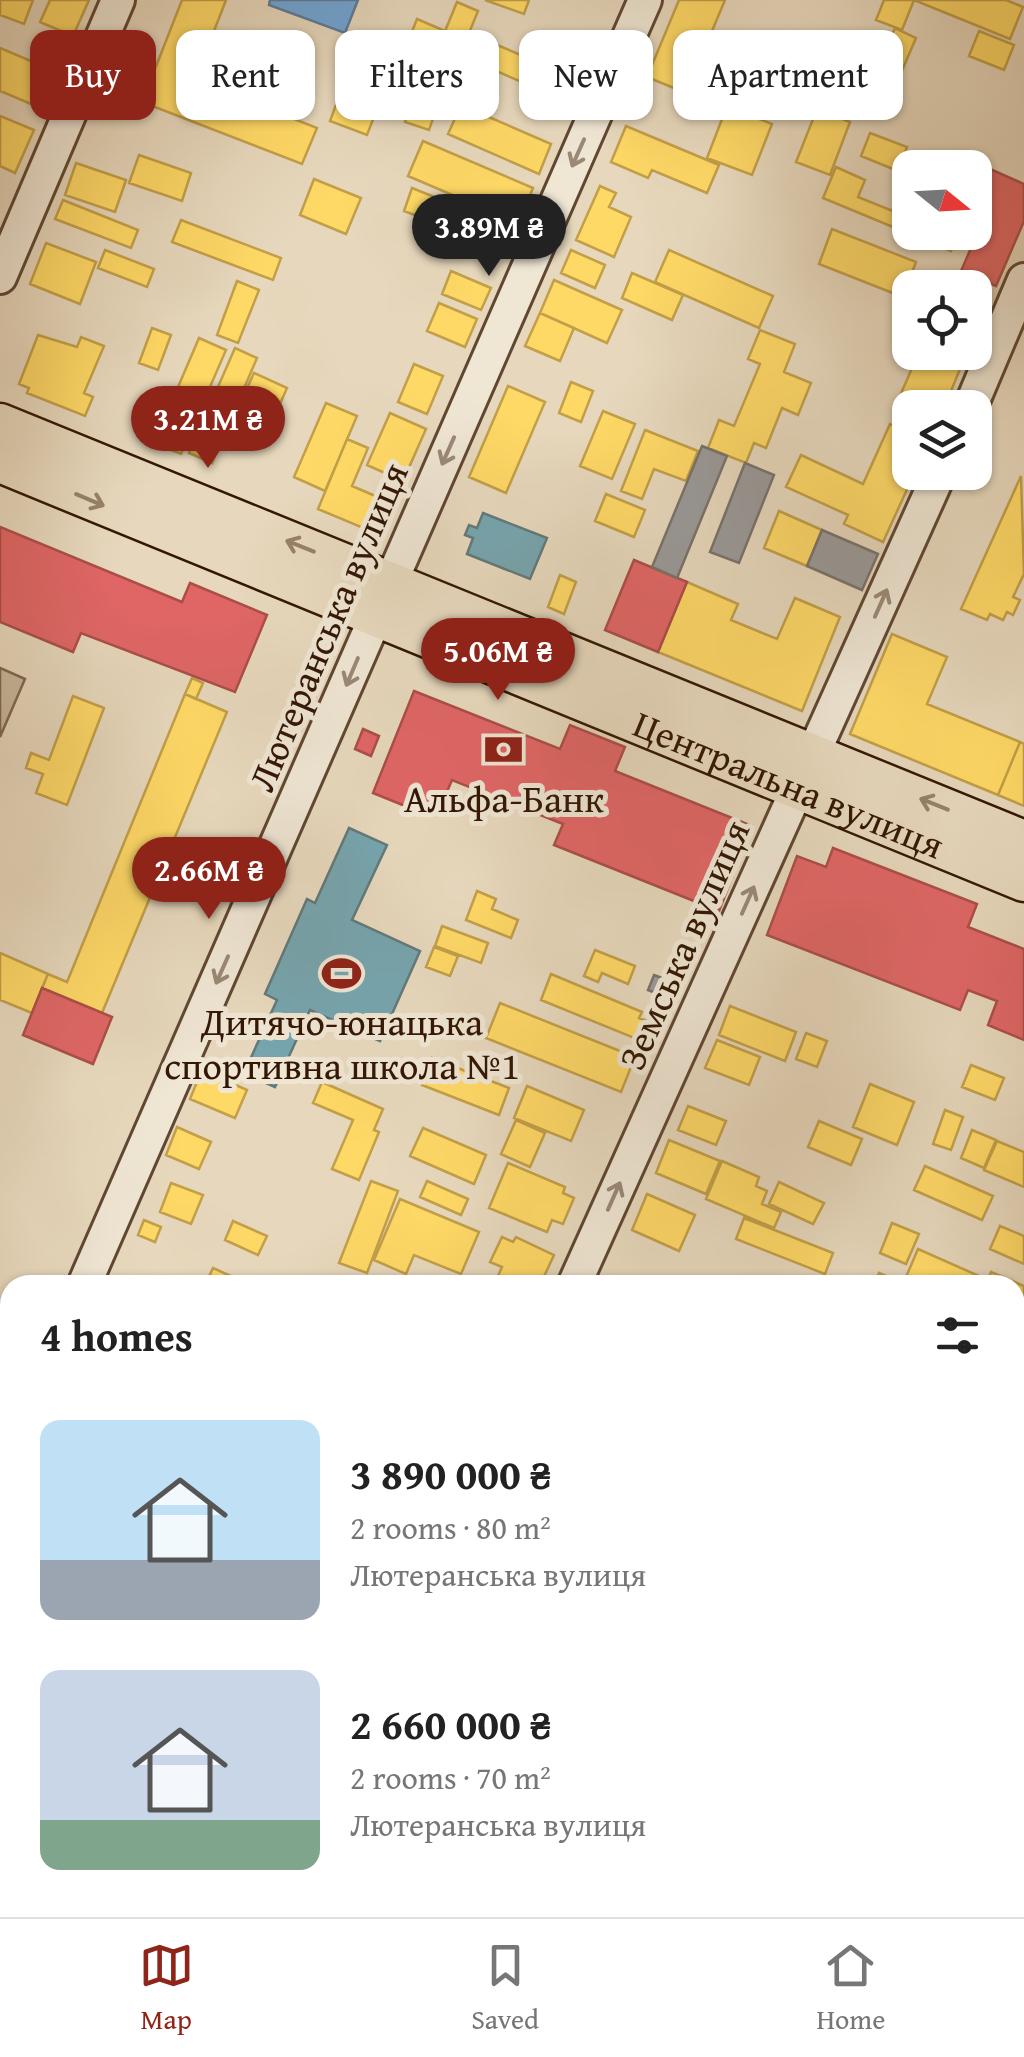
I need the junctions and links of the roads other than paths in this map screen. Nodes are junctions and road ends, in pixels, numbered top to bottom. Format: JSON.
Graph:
{"nodes":[{"id":1,"x":118,"y":0,"type":"edge"},
{"id":2,"x":645,"y":0,"type":"edge"},
{"id":3,"x":0,"y":277,"type":"edge"},
{"id":4,"x":1024,"y":280,"type":"edge"},
{"id":5,"x":978,"y":390,"type":"edge"},
{"id":6,"x":0,"y":424,"type":"edge"},
{"id":7,"x":0,"y":462,"type":"edge"},
{"id":8,"x":932,"y":490,"type":"edge"},
{"id":9,"x":383,"y":599,"type":"junction"},
{"id":10,"x":806,"y":772,"type":"junction"},
{"id":11,"x":1024,"y":841,"type":"edge"},
{"id":12,"x":1024,"y":881,"type":"edge"},
{"id":13,"x":88,"y":1275,"type":"edge"},
{"id":14,"x":579,"y":1275,"type":"edge"}],
"edges":[{"from":1,"to":3,"type":"street"},
{"from":2,"to":9,"type":"street","name":"Лютеранська вулиця","one_way":true},
{"from":4,"to":5,"type":"street"},
{"from":9,"to":6,"type":"main road","name":"Центральна вулиця","one_way":true},
{"from":7,"to":9,"type":"main road","name":"Центральна вулиця","one_way":true},
{"from":10,"to":8,"type":"street","name":"Земська вулиця","one_way":true},
{"from":9,"to":10,"type":"main road","name":"Центральна вулиця"},
{"from":9,"to":13,"type":"street","name":"Лютеранська вулиця","one_way":true},
{"from":11,"to":10,"type":"main road","name":"Центральна вулиця","one_way":true},
{"from":10,"to":12,"type":"main road","name":"Центральна вулиця"},
{"from":14,"to":10,"type":"street","name":"Земська вулиця","one_way":true}]}
